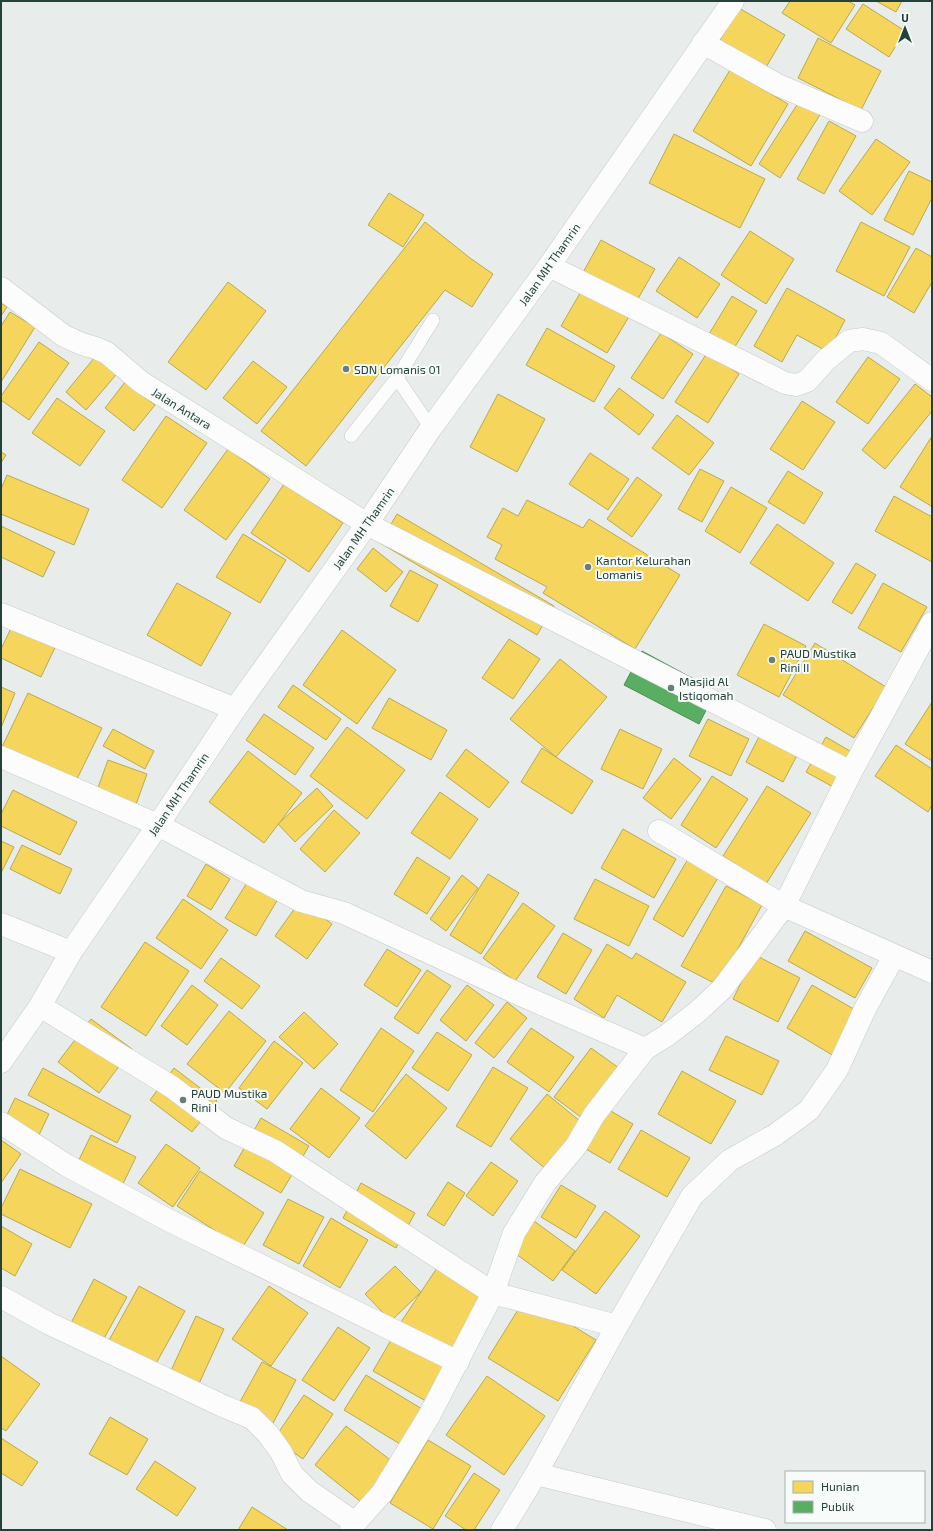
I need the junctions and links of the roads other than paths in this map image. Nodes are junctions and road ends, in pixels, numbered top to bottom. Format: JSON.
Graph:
{"nodes":[{"id":1,"x":733,"y":1,"type":"edge"},
{"id":2,"x":703,"y":43,"type":"junction"},
{"id":3,"x":862,"y":121,"type":"dead end"},
{"id":4,"x":549,"y":266,"type":"junction"},
{"id":5,"x":1,"y":288,"type":"edge"},
{"id":6,"x":433,"y":320,"type":"dead end"},
{"id":7,"x":397,"y":378,"type":"junction"},
{"id":8,"x":932,"y":380,"type":"edge"},
{"id":9,"x":431,"y":428,"type":"junction"},
{"id":10,"x":351,"y":436,"type":"dead end"},
{"id":11,"x":367,"y":524,"type":"junction"},
{"id":12,"x":1,"y":614,"type":"edge"},
{"id":13,"x":932,"y":624,"type":"edge"},
{"id":14,"x":235,"y":709,"type":"junction"},
{"id":15,"x":1,"y":757,"type":"edge"},
{"id":16,"x":851,"y":772,"type":"junction"},
{"id":17,"x":158,"y":825,"type":"junction"},
{"id":18,"x":659,"y":831,"type":"dead end"},
{"id":19,"x":784,"y":906,"type":"junction"},
{"id":20,"x":1,"y":924,"type":"edge"},
{"id":21,"x":71,"y":952,"type":"junction"},
{"id":22,"x":894,"y":956,"type":"junction"},
{"id":23,"x":932,"y":972,"type":"edge"},
{"id":24,"x":40,"y":1006,"type":"junction"},
{"id":25,"x":645,"y":1049,"type":"junction"},
{"id":26,"x":1,"y":1062,"type":"edge"},
{"id":27,"x":1,"y":1123,"type":"edge"},
{"id":28,"x":494,"y":1293,"type":"junction"},
{"id":29,"x":1,"y":1297,"type":"edge"},
{"id":30,"x":617,"y":1326,"type":"junction"},
{"id":31,"x":458,"y":1362,"type":"junction"},
{"id":32,"x":536,"y":1474,"type":"junction"},
{"id":33,"x":353,"y":1526,"type":"edge"},
{"id":34,"x":502,"y":1530,"type":"edge"},
{"id":35,"x":765,"y":1530,"type":"edge"}],
"edges":[{"from":1,"to":2,"type":"street","name":"Jalan MH Thamrin"},
{"from":2,"to":3,"type":"street"},
{"from":2,"to":4,"type":"street","name":"Jalan MH Thamrin"},
{"from":4,"to":8,"type":"street"},
{"from":4,"to":9,"type":"street","name":"Jalan MH Thamrin"},
{"from":5,"to":11,"type":"street","name":"Jalan Antara"},
{"from":6,"to":7,"type":"lane"},
{"from":7,"to":9,"type":"lane"},
{"from":7,"to":10,"type":"lane"},
{"from":9,"to":11,"type":"street","name":"Jalan MH Thamrin"},
{"from":11,"to":14,"type":"street","name":"Jalan MH Thamrin"},
{"from":11,"to":16,"type":"street","name":"Jalan Antara"},
{"from":12,"to":14,"type":"street"},
{"from":13,"to":16,"type":"street"},
{"from":14,"to":17,"type":"street","name":"Jalan MH Thamrin"},
{"from":15,"to":17,"type":"street"},
{"from":16,"to":19,"type":"street"},
{"from":17,"to":21,"type":"street","name":"Jalan MH Thamrin"},
{"from":17,"to":25,"type":"street"},
{"from":18,"to":19,"type":"street"},
{"from":19,"to":22,"type":"street"},
{"from":19,"to":25,"type":"street"},
{"from":20,"to":21,"type":"street"},
{"from":21,"to":24,"type":"street","name":"Jalan MH Thamrin"},
{"from":22,"to":23,"type":"street"},
{"from":22,"to":30,"type":"street"},
{"from":24,"to":26,"type":"street","name":"Jalan MH Thamrin"},
{"from":24,"to":28,"type":"street"},
{"from":25,"to":28,"type":"street"},
{"from":27,"to":31,"type":"street"},
{"from":28,"to":30,"type":"street"},
{"from":28,"to":31,"type":"street"},
{"from":29,"to":33,"type":"street"},
{"from":30,"to":32,"type":"street"},
{"from":31,"to":33,"type":"street"},
{"from":32,"to":34,"type":"street"},
{"from":32,"to":35,"type":"street"}]}
